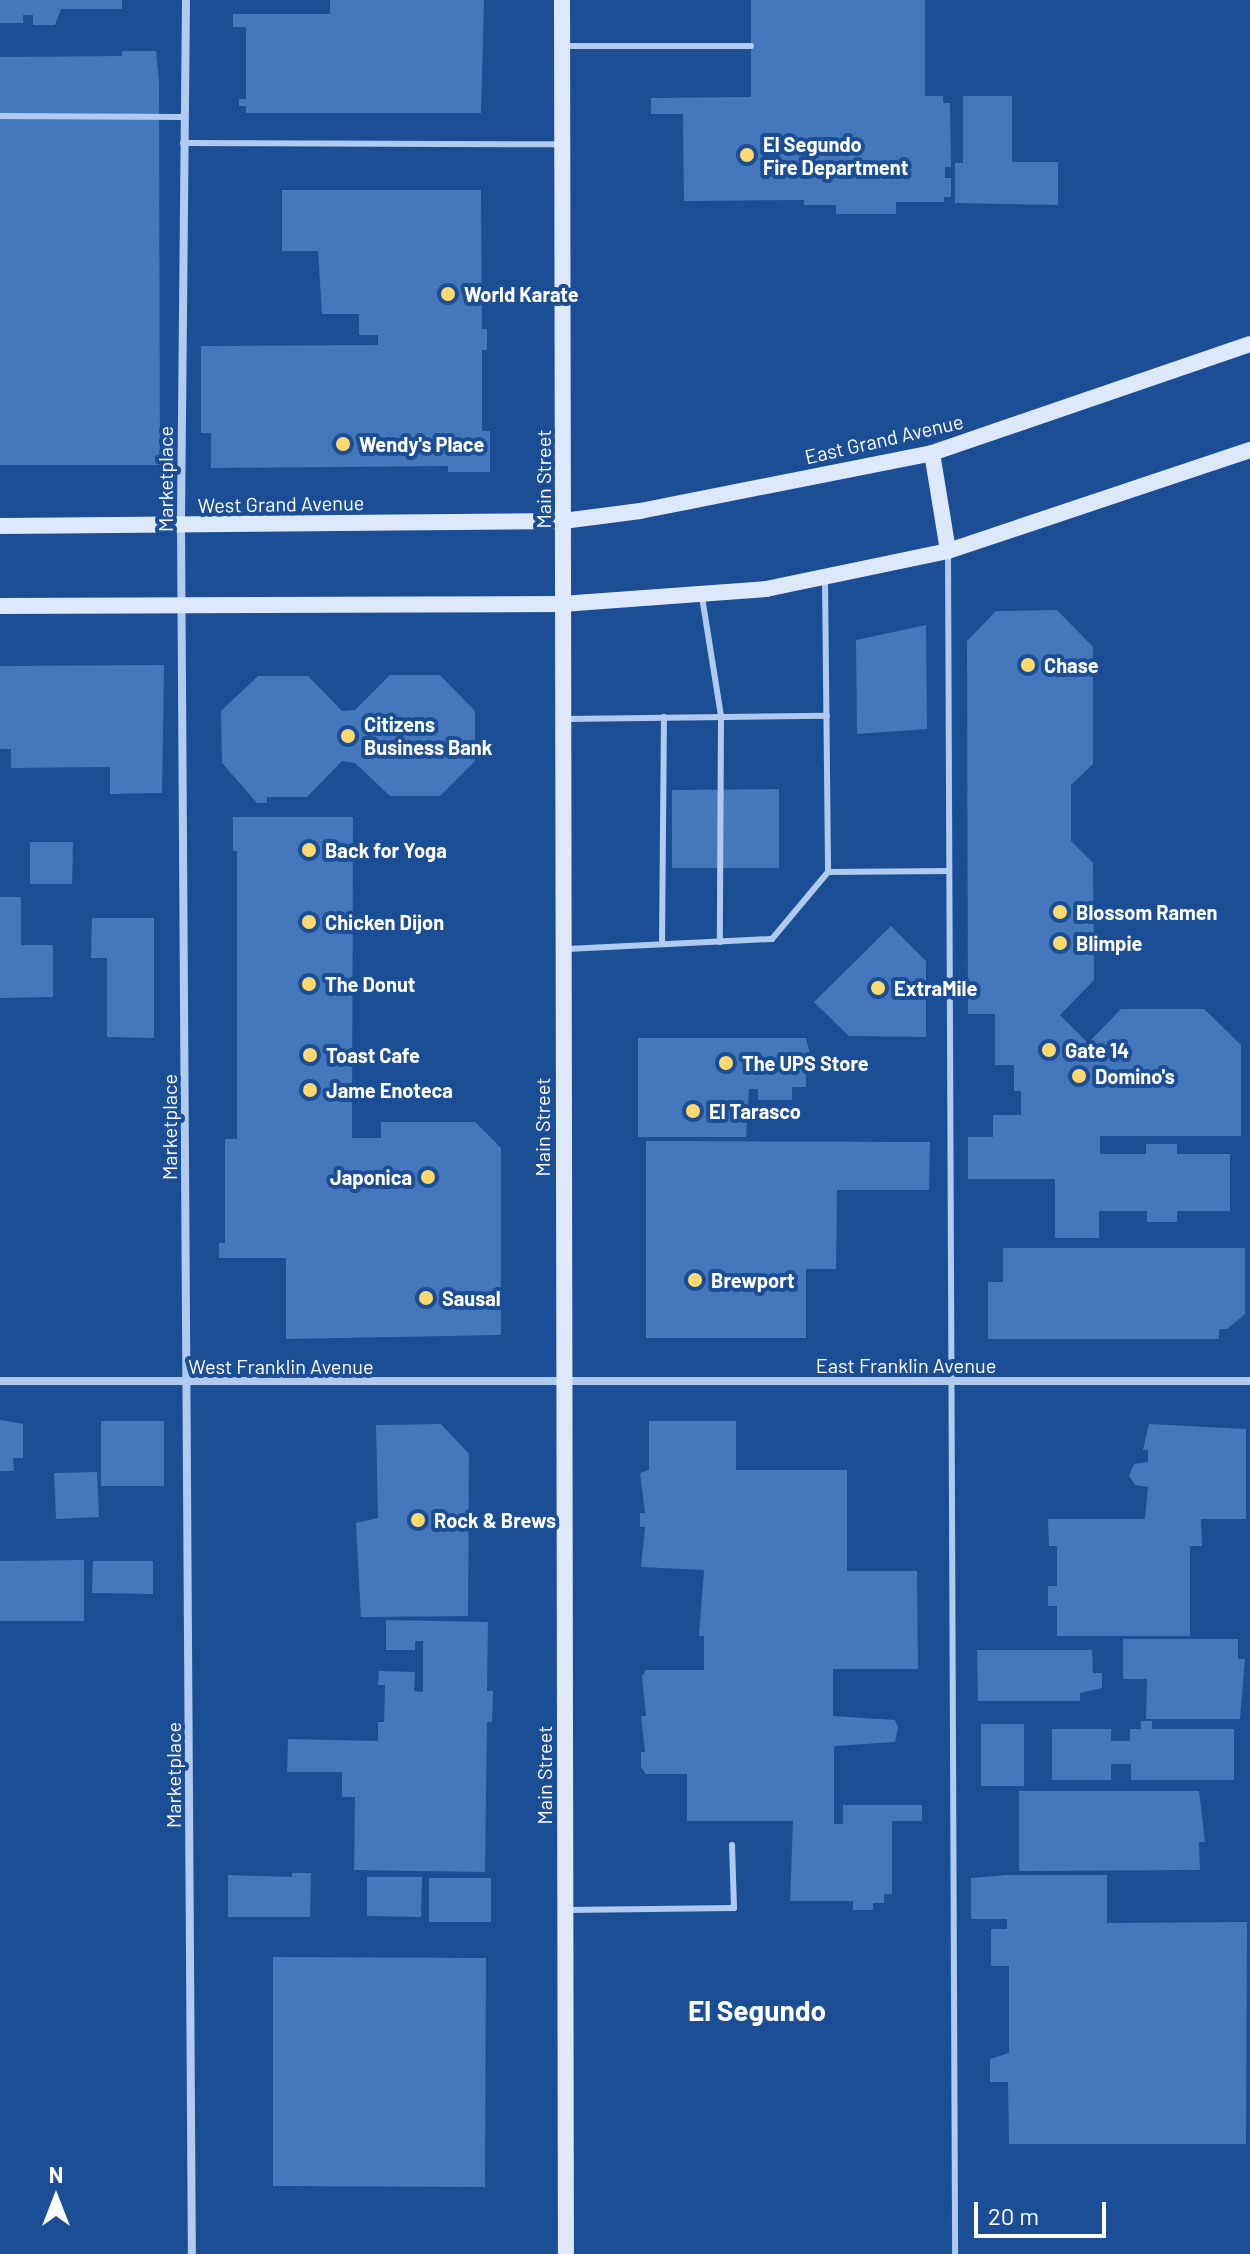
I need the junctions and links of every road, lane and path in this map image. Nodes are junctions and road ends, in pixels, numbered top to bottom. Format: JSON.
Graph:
{"nodes":[{"id":1,"x":186,"y":0,"type":"edge"},
{"id":2,"x":562,"y":0,"type":"edge"},
{"id":3,"x":562,"y":46,"type":"junction"},
{"id":4,"x":751,"y":46,"type":"dead end"},
{"id":5,"x":0,"y":116,"type":"edge"},
{"id":6,"x":184,"y":117,"type":"junction"},
{"id":7,"x":183,"y":143,"type":"junction"},
{"id":8,"x":562,"y":144,"type":"junction"},
{"id":9,"x":1250,"y":344,"type":"edge"},
{"id":10,"x":1250,"y":450,"type":"edge"},
{"id":11,"x":932,"y":453,"type":"junction"},
{"id":12,"x":563,"y":521,"type":"junction"},
{"id":13,"x":181,"y":525,"type":"junction"},
{"id":14,"x":0,"y":526,"type":"edge"},
{"id":15,"x":948,"y":551,"type":"junction"},
{"id":16,"x":825,"y":576,"type":"junction"},
{"id":17,"x":701,"y":594,"type":"junction"},
{"id":18,"x":562,"y":604,"type":"junction"},
{"id":19,"x":0,"y":606,"type":"edge"},
{"id":20,"x":183,"y":606,"type":"junction"},
{"id":21,"x":721,"y":716,"type":"junction"},
{"id":22,"x":827,"y":716,"type":"junction"},
{"id":23,"x":664,"y":717,"type":"junction"},
{"id":24,"x":563,"y":719,"type":"junction"},
{"id":25,"x":949,"y":871,"type":"junction"},
{"id":26,"x":828,"y":872,"type":"junction"},
{"id":27,"x":720,"y":942,"type":"junction"},
{"id":28,"x":662,"y":944,"type":"junction"},
{"id":29,"x":563,"y":949,"type":"junction"},
{"id":30,"x":0,"y":1381,"type":"edge"},
{"id":31,"x":951,"y":1381,"type":"junction"},
{"id":32,"x":1250,"y":1381,"type":"edge"},
{"id":33,"x":187,"y":1382,"type":"junction"},
{"id":34,"x":562,"y":1382,"type":"junction"},
{"id":35,"x":732,"y":1845,"type":"dead end"},
{"id":36,"x":564,"y":1910,"type":"junction"},
{"id":37,"x":192,"y":2254,"type":"edge"},
{"id":38,"x":566,"y":2254,"type":"edge"},
{"id":39,"x":955,"y":2254,"type":"edge"}],
"edges":[{"from":1,"to":6,"type":"street","name":"Marketplace"},
{"from":2,"to":3,"type":"main road","name":"Main Street"},
{"from":3,"to":4,"type":"lane"},
{"from":3,"to":8,"type":"main road","name":"Main Street"},
{"from":5,"to":6,"type":"lane"},
{"from":6,"to":7,"type":"street","name":"Marketplace"},
{"from":7,"to":8,"type":"lane"},
{"from":7,"to":13,"type":"street","name":"Marketplace"},
{"from":8,"to":12,"type":"main road","name":"Main Street"},
{"from":9,"to":11,"type":"main road","name":"East Grand Avenue"},
{"from":10,"to":15,"type":"main road"},
{"from":11,"to":12,"type":"main road","name":"East Grand Avenue"},
{"from":11,"to":15,"type":"main road"},
{"from":12,"to":13,"type":"main road","name":"West Grand Avenue"},
{"from":12,"to":18,"type":"main road","name":"Main Street"},
{"from":13,"to":14,"type":"main road","name":"West Grand Avenue"},
{"from":13,"to":20,"type":"street","name":"Marketplace"},
{"from":15,"to":16,"type":"main road"},
{"from":15,"to":25,"type":"lane"},
{"from":16,"to":17,"type":"main road"},
{"from":16,"to":22,"type":"lane"},
{"from":17,"to":18,"type":"main road"},
{"from":17,"to":21,"type":"lane"},
{"from":18,"to":20,"type":"main road"},
{"from":18,"to":24,"type":"main road","name":"Main Street"},
{"from":19,"to":20,"type":"main road"},
{"from":20,"to":33,"type":"street","name":"Marketplace"},
{"from":21,"to":22,"type":"lane"},
{"from":21,"to":23,"type":"lane"},
{"from":21,"to":27,"type":"lane"},
{"from":22,"to":26,"type":"lane"},
{"from":23,"to":24,"type":"lane"},
{"from":23,"to":28,"type":"lane"},
{"from":24,"to":29,"type":"main road","name":"Main Street"},
{"from":25,"to":26,"type":"lane"},
{"from":25,"to":31,"type":"lane"},
{"from":26,"to":27,"type":"lane"},
{"from":27,"to":28,"type":"lane"},
{"from":28,"to":29,"type":"lane"},
{"from":29,"to":34,"type":"main road","name":"Main Street"},
{"from":30,"to":33,"type":"street","name":"West Franklin Avenue"},
{"from":31,"to":32,"type":"street","name":"East Franklin Avenue"},
{"from":31,"to":34,"type":"street","name":"East Franklin Avenue"},
{"from":31,"to":39,"type":"lane"},
{"from":33,"to":34,"type":"street","name":"West Franklin Avenue"},
{"from":33,"to":37,"type":"street","name":"Marketplace"},
{"from":34,"to":36,"type":"main road","name":"Main Street"},
{"from":35,"to":36,"type":"lane"},
{"from":36,"to":38,"type":"main road","name":"Main Street"}]}
